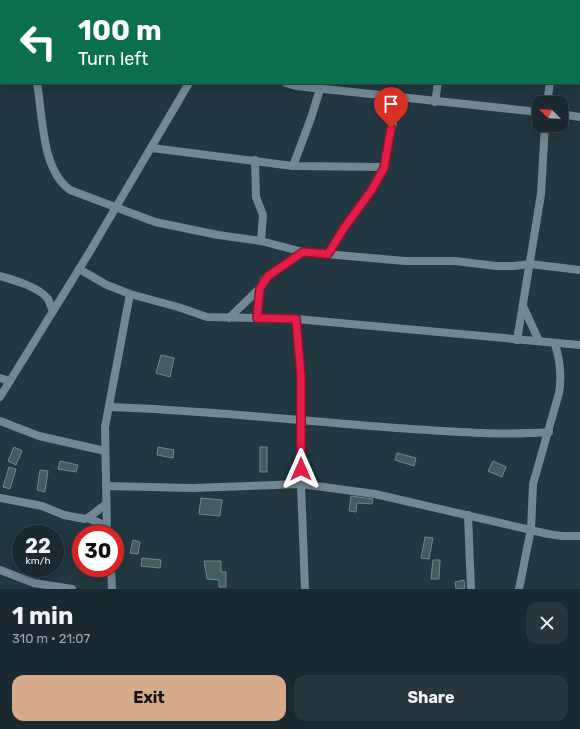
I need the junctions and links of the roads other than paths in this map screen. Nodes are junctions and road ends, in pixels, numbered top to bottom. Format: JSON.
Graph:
{"nodes":[{"id":1,"x":37,"y":84,"type":"edge"},
{"id":2,"x":188,"y":84,"type":"edge"},
{"id":3,"x":294,"y":84,"type":"edge"},
{"id":4,"x":438,"y":84,"type":"edge"},
{"id":5,"x":550,"y":84,"type":"edge"},
{"id":6,"x":317,"y":87,"type":"edge"},
{"id":7,"x":548,"y":96,"type":"edge"},
{"id":8,"x":398,"y":98,"type":"junction"},
{"id":9,"x":435,"y":102,"type":"junction"},
{"id":10,"x":532,"y":111,"type":"edge"},
{"id":11,"x":568,"y":115,"type":"edge"},
{"id":12,"x":580,"y":116,"type":"edge"},
{"id":13,"x":545,"y":132,"type":"edge"},
{"id":14,"x":152,"y":148,"type":"junction"},
{"id":15,"x":255,"y":160,"type":"junction"},
{"id":16,"x":293,"y":166,"type":"junction"},
{"id":17,"x":384,"y":168,"type":"junction"},
{"id":18,"x":116,"y":206,"type":"junction"},
{"id":19,"x":261,"y":241,"type":"junction"},
{"id":20,"x":303,"y":252,"type":"junction"},
{"id":21,"x":328,"y":254,"type":"junction"},
{"id":22,"x":530,"y":264,"type":"junction"},
{"id":23,"x":79,"y":269,"type":"junction"},
{"id":24,"x":580,"y":270,"type":"edge"},
{"id":25,"x":0,"y":276,"type":"edge"},
{"id":26,"x":260,"y":288,"type":"junction"},
{"id":27,"x":130,"y":294,"type":"junction"},
{"id":28,"x":523,"y":306,"type":"junction"},
{"id":29,"x":53,"y":311,"type":"junction"},
{"id":30,"x":229,"y":318,"type":"junction"},
{"id":31,"x":257,"y":318,"type":"junction"},
{"id":32,"x":296,"y":319,"type":"junction"},
{"id":33,"x":517,"y":340,"type":"junction"},
{"id":34,"x":539,"y":341,"type":"junction"},
{"id":35,"x":555,"y":344,"type":"junction"},
{"id":36,"x":580,"y":345,"type":"edge"},
{"id":37,"x":0,"y":378,"type":"edge"},
{"id":38,"x":10,"y":381,"type":"junction"},
{"id":39,"x":0,"y":397,"type":"edge"},
{"id":40,"x":109,"y":408,"type":"junction"},
{"id":41,"x":0,"y":421,"type":"edge"},
{"id":42,"x":301,"y":421,"type":"junction"},
{"id":43,"x":549,"y":432,"type":"junction"},
{"id":44,"x":105,"y":451,"type":"junction"},
{"id":45,"x":301,"y":484,"type":"junction"},
{"id":46,"x":106,"y":486,"type":"junction"},
{"id":47,"x":0,"y":498,"type":"edge"},
{"id":48,"x":106,"y":504,"type":"junction"},
{"id":49,"x":468,"y":515,"type":"junction"},
{"id":50,"x":88,"y":518,"type":"junction"},
{"id":51,"x":99,"y":525,"type":"edge"},
{"id":52,"x":107,"y":525,"type":"edge"},
{"id":53,"x":531,"y":529,"type":"junction"},
{"id":54,"x":580,"y":536,"type":"edge"},
{"id":55,"x":0,"y":570,"type":"edge"},
{"id":56,"x":111,"y":577,"type":"edge"},
{"id":57,"x":72,"y":589,"type":"edge"},
{"id":58,"x":112,"y":589,"type":"edge"},
{"id":59,"x":306,"y":589,"type":"edge"},
{"id":60,"x":471,"y":589,"type":"edge"},
{"id":61,"x":519,"y":589,"type":"edge"}],
"edges":[{"from":1,"to":18,"type":"street"},
{"from":2,"to":14,"type":"street"},
{"from":3,"to":6,"type":"street"},
{"from":4,"to":9,"type":"street"},
{"from":5,"to":7,"type":"street"},
{"from":6,"to":8,"type":"street"},
{"from":6,"to":16,"type":"street"},
{"from":8,"to":9,"type":"street"},
{"from":8,"to":17,"type":"street"},
{"from":9,"to":10,"type":"street"},
{"from":11,"to":12,"type":"street"},
{"from":13,"to":22,"type":"street"},
{"from":14,"to":15,"type":"street"},
{"from":14,"to":18,"type":"street"},
{"from":15,"to":16,"type":"street"},
{"from":15,"to":19,"type":"street"},
{"from":16,"to":17,"type":"street"},
{"from":17,"to":21,"type":"street"},
{"from":18,"to":19,"type":"street"},
{"from":18,"to":23,"type":"street"},
{"from":19,"to":20,"type":"street"},
{"from":20,"to":21,"type":"street"},
{"from":20,"to":26,"type":"street"},
{"from":21,"to":22,"type":"street"},
{"from":22,"to":24,"type":"street"},
{"from":22,"to":28,"type":"street"},
{"from":23,"to":27,"type":"street"},
{"from":23,"to":29,"type":"street"},
{"from":25,"to":29,"type":"street"},
{"from":26,"to":30,"type":"street"},
{"from":26,"to":31,"type":"street"},
{"from":27,"to":30,"type":"street"},
{"from":27,"to":40,"type":"street"},
{"from":28,"to":33,"type":"street"},
{"from":28,"to":34,"type":"street"},
{"from":29,"to":38,"type":"street"},
{"from":30,"to":31,"type":"street"},
{"from":31,"to":32,"type":"street"},
{"from":32,"to":33,"type":"street"},
{"from":32,"to":42,"type":"street"},
{"from":33,"to":34,"type":"street"},
{"from":34,"to":35,"type":"street"},
{"from":35,"to":36,"type":"street"},
{"from":35,"to":43,"type":"street"},
{"from":37,"to":38,"type":"street"},
{"from":38,"to":39,"type":"street"},
{"from":40,"to":42,"type":"street"},
{"from":40,"to":44,"type":"street"},
{"from":41,"to":44,"type":"street"},
{"from":42,"to":43,"type":"street"},
{"from":42,"to":45,"type":"street"},
{"from":43,"to":53,"type":"street"},
{"from":44,"to":46,"type":"street"},
{"from":45,"to":46,"type":"street"},
{"from":45,"to":49,"type":"street"},
{"from":45,"to":59,"type":"street"},
{"from":46,"to":48,"type":"street"},
{"from":47,"to":50,"type":"street"},
{"from":48,"to":50,"type":"street"},
{"from":48,"to":52,"type":"street"},
{"from":49,"to":53,"type":"street"},
{"from":49,"to":60,"type":"street"},
{"from":50,"to":51,"type":"street"},
{"from":53,"to":54,"type":"street"},
{"from":53,"to":61,"type":"street"},
{"from":55,"to":57,"type":"street"},
{"from":56,"to":58,"type":"street"}]}
